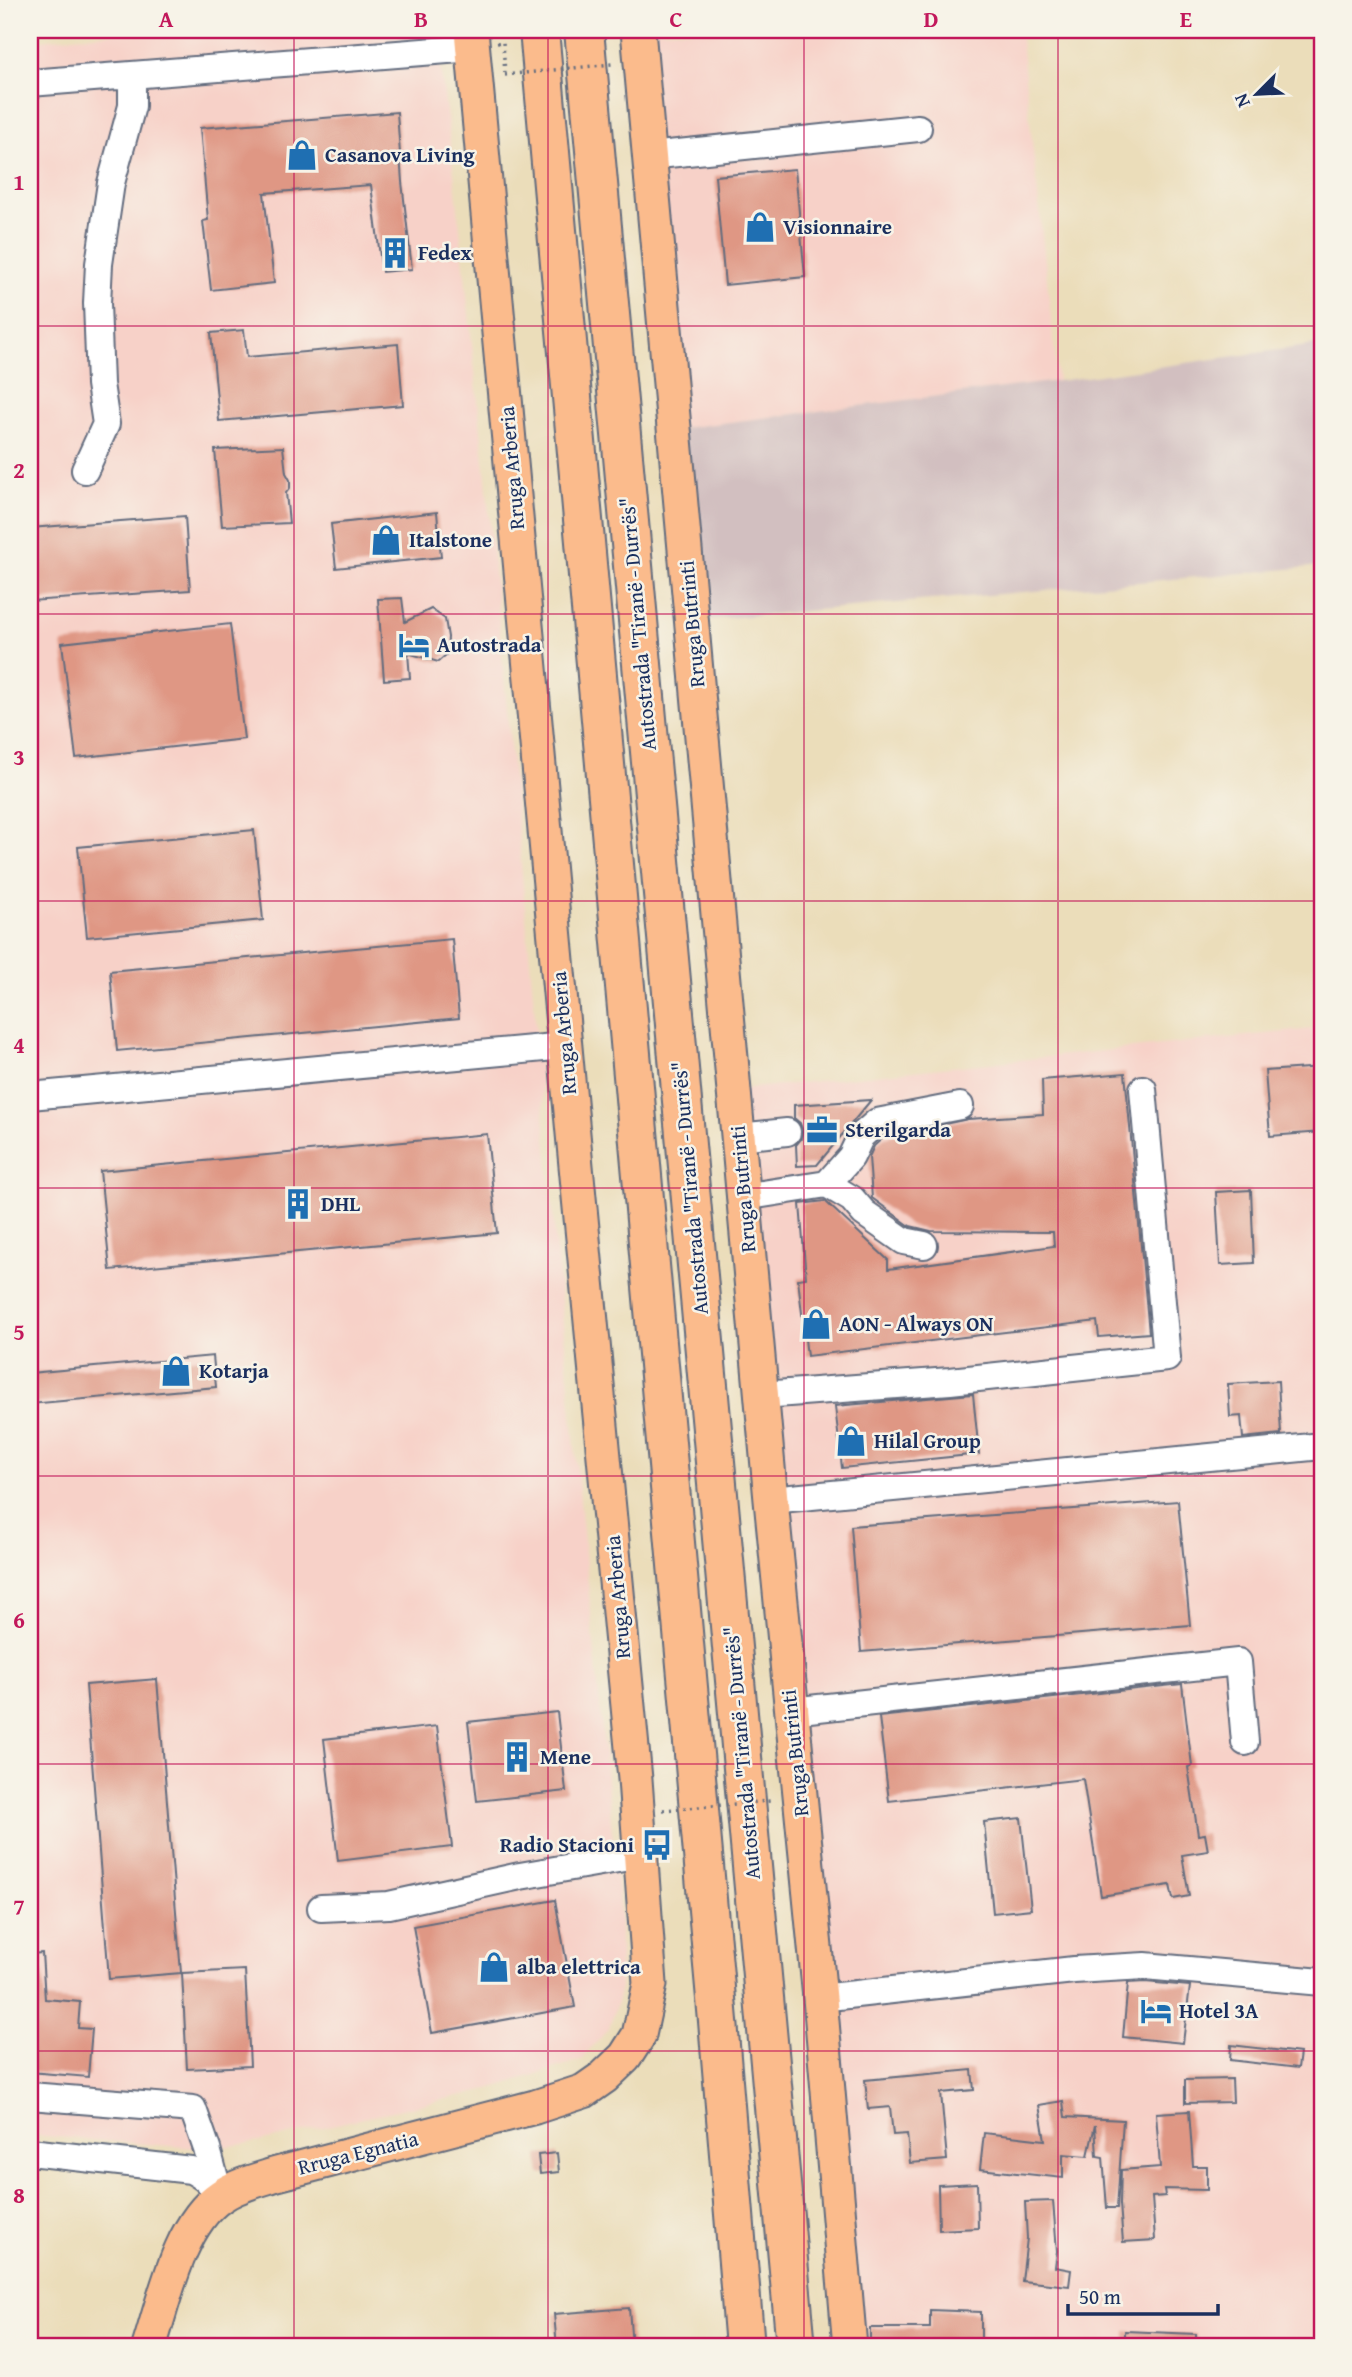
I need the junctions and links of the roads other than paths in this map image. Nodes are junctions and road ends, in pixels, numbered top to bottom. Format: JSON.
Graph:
{"nodes":[{"id":1,"x":539,"y":30,"type":"edge"},
{"id":2,"x":584,"y":30,"type":"edge"},
{"id":3,"x":638,"y":30,"type":"edge"},
{"id":4,"x":482,"y":40,"type":"edge"},
{"id":5,"x":132,"y":75,"type":"junction"},
{"id":6,"x":30,"y":83,"type":"edge"},
{"id":7,"x":918,"y":128,"type":"dead end"},
{"id":8,"x":649,"y":156,"type":"junction"},
{"id":9,"x":85,"y":470,"type":"dead end"},
{"id":10,"x":565,"y":1046,"type":"junction"},
{"id":11,"x":1143,"y":1089,"type":"dead end"},
{"id":12,"x":30,"y":1096,"type":"edge"},
{"id":13,"x":960,"y":1106,"type":"dead end"},
{"id":14,"x":787,"y":1132,"type":"dead end"},
{"id":15,"x":738,"y":1137,"type":"junction"},
{"id":16,"x":827,"y":1184,"type":"junction"},
{"id":17,"x":743,"y":1197,"type":"junction"},
{"id":18,"x":924,"y":1245,"type":"dead end"},
{"id":19,"x":762,"y":1395,"type":"junction"},
{"id":20,"x":1322,"y":1446,"type":"edge"},
{"id":21,"x":771,"y":1500,"type":"junction"},
{"id":22,"x":791,"y":1711,"type":"junction"},
{"id":23,"x":1245,"y":1742,"type":"dead end"},
{"id":24,"x":641,"y":1855,"type":"junction"},
{"id":25,"x":321,"y":1908,"type":"dead end"},
{"id":26,"x":1322,"y":1982,"type":"edge"},
{"id":27,"x":820,"y":1998,"type":"junction"},
{"id":28,"x":639,"y":2035,"type":"joint"},
{"id":29,"x":30,"y":2096,"type":"edge"},
{"id":30,"x":30,"y":2152,"type":"edge"},
{"id":31,"x":220,"y":2197,"type":"junction"},
{"id":32,"x":149,"y":2347,"type":"edge"},
{"id":33,"x":745,"y":2347,"type":"edge"},
{"id":34,"x":796,"y":2347,"type":"edge"},
{"id":35,"x":849,"y":2347,"type":"edge"}],
"edges":[{"from":1,"to":33,"type":"highway"},
{"from":2,"to":34,"type":"highway","name":"Autostrada \"Tiranë - Durrës\""},
{"from":3,"to":8,"type":"main road","name":"Rruga Butrinti"},
{"from":4,"to":5,"type":"street"},
{"from":4,"to":10,"type":"main road","name":"Rruga Arberia"},
{"from":5,"to":6,"type":"street"},
{"from":5,"to":9,"type":"street"},
{"from":7,"to":8,"type":"street"},
{"from":8,"to":15,"type":"main road","name":"Rruga Butrinti"},
{"from":10,"to":12,"type":"street"},
{"from":10,"to":24,"type":"main road","name":"Rruga Arberia"},
{"from":11,"to":19,"type":"street"},
{"from":13,"to":16,"type":"street"},
{"from":14,"to":15,"type":"street"},
{"from":15,"to":17,"type":"main road","name":"Rruga Butrinti"},
{"from":16,"to":17,"type":"street"},
{"from":16,"to":18,"type":"street"},
{"from":17,"to":19,"type":"main road","name":"Rruga Butrinti"},
{"from":19,"to":21,"type":"main road","name":"Rruga Butrinti"},
{"from":20,"to":21,"type":"street"},
{"from":21,"to":22,"type":"main road","name":"Rruga Butrinti"},
{"from":22,"to":23,"type":"street"},
{"from":22,"to":27,"type":"main road","name":"Rruga Butrinti"},
{"from":24,"to":25,"type":"street"},
{"from":24,"to":28,"type":"main road","name":"Rruga Arberia"},
{"from":26,"to":27,"type":"street"},
{"from":27,"to":35,"type":"main road","name":"Rruga Butrinti"},
{"from":28,"to":31,"type":"main road","name":"Rruga Egnatia"},
{"from":29,"to":31,"type":"street"},
{"from":30,"to":31,"type":"street"},
{"from":31,"to":32,"type":"main road","name":"Rruga Egnatia"}]}
